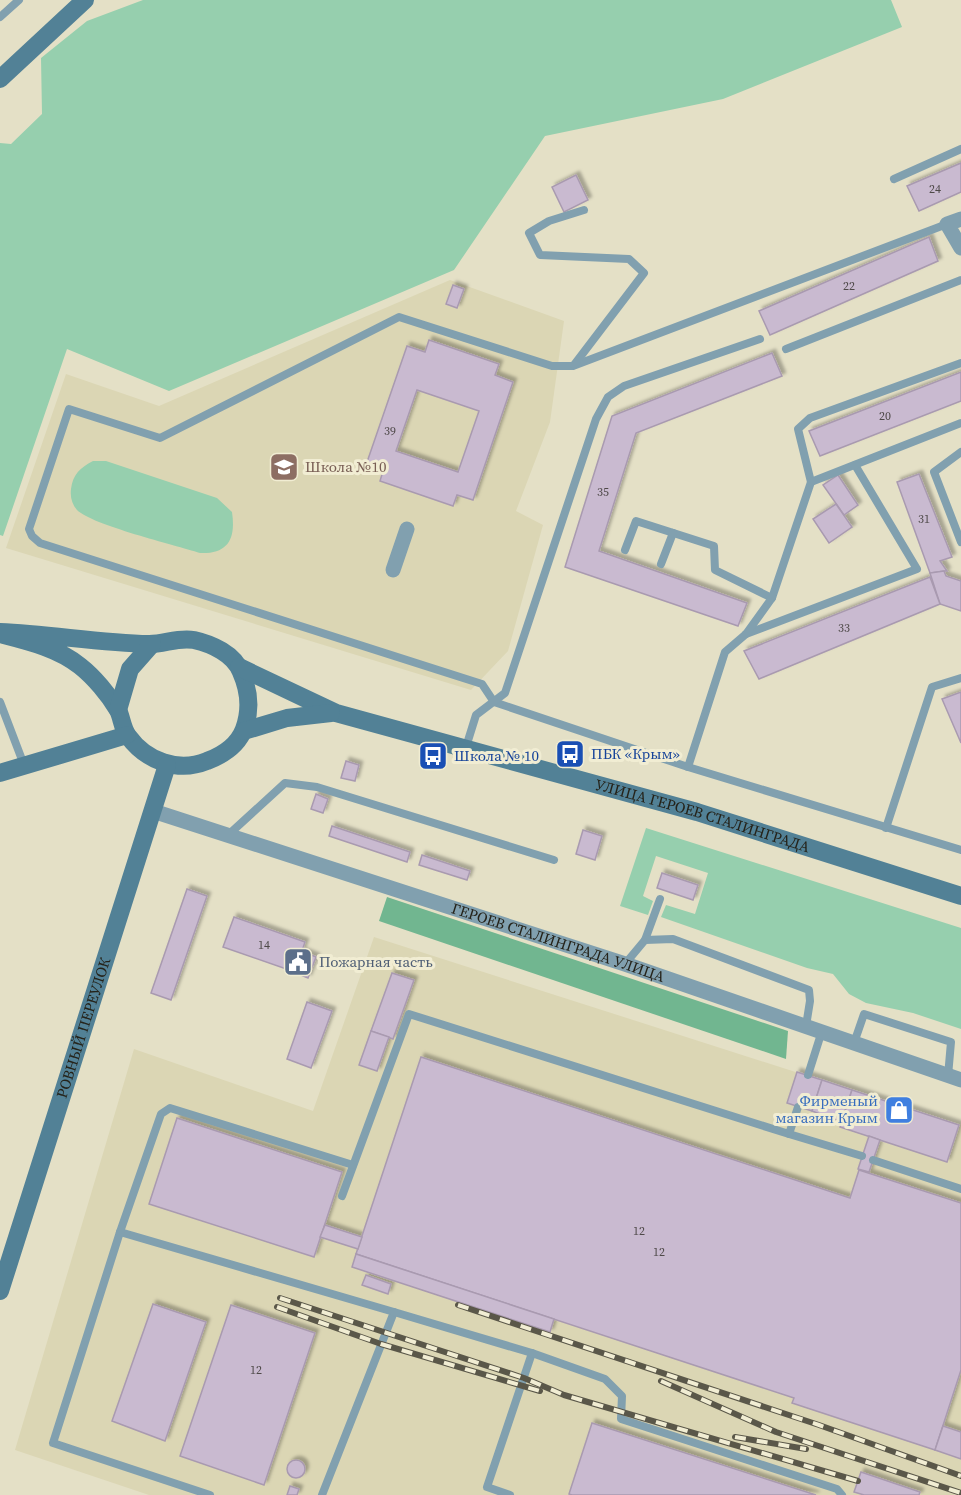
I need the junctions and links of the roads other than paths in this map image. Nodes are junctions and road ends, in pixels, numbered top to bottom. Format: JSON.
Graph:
{"nodes":[{"id":1,"x":19,"y":0,"type":"edge"},
{"id":2,"x":86,"y":0,"type":"edge"},
{"id":3,"x":0,"y":17,"type":"edge"},
{"id":4,"x":0,"y":79,"type":"edge"},
{"id":5,"x":961,"y":149,"type":"edge"},
{"id":6,"x":894,"y":179,"type":"dead end"},
{"id":7,"x":584,"y":210,"type":"dead end"},
{"id":8,"x":954,"y":222,"type":"edge"},
{"id":9,"x":961,"y":248,"type":"edge"},
{"id":10,"x":961,"y":280,"type":"edge"},
{"id":11,"x":760,"y":339,"type":"dead end"},
{"id":12,"x":786,"y":349,"type":"dead end"},
{"id":13,"x":961,"y":363,"type":"edge"},
{"id":14,"x":573,"y":366,"type":"junction"},
{"id":15,"x":961,"y":423,"type":"edge"},
{"id":16,"x":961,"y":452,"type":"edge"},
{"id":17,"x":855,"y":465,"type":"junction"},
{"id":18,"x":811,"y":482,"type":"junction"},
{"id":19,"x":407,"y":529,"type":"dead end"},
{"id":20,"x":673,"y":533,"type":"junction"},
{"id":21,"x":961,"y":542,"type":"edge"},
{"id":22,"x":625,"y":550,"type":"dead end"},
{"id":23,"x":661,"y":564,"type":"dead end"},
{"id":24,"x":393,"y":570,"type":"dead end"},
{"id":25,"x":772,"y":598,"type":"junction"},
{"id":26,"x":0,"y":633,"type":"edge"},
{"id":27,"x":747,"y":634,"type":"junction"},
{"id":28,"x":152,"y":644,"type":"junction"},
{"id":29,"x":240,"y":667,"type":"junction"},
{"id":30,"x":961,"y":678,"type":"edge"},
{"id":31,"x":0,"y":702,"type":"edge"},
{"id":32,"x":494,"y":702,"type":"junction"},
{"id":33,"x":118,"y":710,"type":"junction"},
{"id":34,"x":336,"y":713,"type":"junction"},
{"id":35,"x":243,"y":731,"type":"junction"},
{"id":36,"x":127,"y":735,"type":"junction"},
{"id":37,"x":466,"y":747,"type":"junction"},
{"id":38,"x":167,"y":765,"type":"junction"},
{"id":39,"x":25,"y":767,"type":"junction"},
{"id":40,"x":688,"y":767,"type":"junction"},
{"id":41,"x":0,"y":773,"type":"edge"},
{"id":42,"x":153,"y":811,"type":"junction"},
{"id":43,"x":886,"y":828,"type":"junction"},
{"id":44,"x":226,"y":837,"type":"junction"},
{"id":45,"x":961,"y":850,"type":"edge"},
{"id":46,"x":554,"y":860,"type":"dead end"},
{"id":47,"x":961,"y":896,"type":"edge"},
{"id":48,"x":660,"y":899,"type":"dead end"},
{"id":49,"x":645,"y":940,"type":"junction"},
{"id":50,"x":625,"y":964,"type":"junction"},
{"id":51,"x":806,"y":1028,"type":"junction"},
{"id":52,"x":821,"y":1034,"type":"junction"},
{"id":53,"x":854,"y":1045,"type":"junction"},
{"id":54,"x":808,"y":1075,"type":"dead end"},
{"id":55,"x":955,"y":1078,"type":"edge"},
{"id":56,"x":798,"y":1107,"type":"dead end"},
{"id":57,"x":789,"y":1134,"type":"junction"},
{"id":58,"x":862,"y":1156,"type":"dead end"},
{"id":59,"x":873,"y":1160,"type":"dead end"},
{"id":60,"x":352,"y":1165,"type":"junction"},
{"id":61,"x":961,"y":1189,"type":"edge"},
{"id":62,"x":342,"y":1196,"type":"dead end"},
{"id":63,"x":120,"y":1232,"type":"junction"},
{"id":64,"x":0,"y":1291,"type":"edge"},
{"id":65,"x":394,"y":1312,"type":"junction"},
{"id":66,"x":532,"y":1353,"type":"junction"},
{"id":67,"x":485,"y":1491,"type":"edge"},
{"id":68,"x":210,"y":1495,"type":"edge"},
{"id":69,"x":324,"y":1495,"type":"edge"},
{"id":70,"x":510,"y":1495,"type":"edge"},
{"id":71,"x":842,"y":1495,"type":"edge"}],
"edges":[{"from":1,"to":3,"type":"lane"},
{"from":2,"to":4,"type":"main road"},
{"from":5,"to":6,"type":"lane"},
{"from":7,"to":14,"type":"lane"},
{"from":8,"to":9,"type":"street"},
{"from":8,"to":14,"type":"lane"},
{"from":10,"to":12,"type":"lane"},
{"from":11,"to":32,"type":"lane"},
{"from":13,"to":18,"type":"lane"},
{"from":14,"to":32,"type":"lane"},
{"from":15,"to":17,"type":"lane"},
{"from":16,"to":21,"type":"lane"},
{"from":17,"to":18,"type":"lane"},
{"from":17,"to":27,"type":"lane"},
{"from":18,"to":25,"type":"lane"},
{"from":19,"to":24,"type":"street"},
{"from":20,"to":22,"type":"lane"},
{"from":20,"to":23,"type":"lane"},
{"from":20,"to":25,"type":"lane"},
{"from":25,"to":27,"type":"lane"},
{"from":26,"to":28,"type":"main road"},
{"from":26,"to":33,"type":"main road"},
{"from":27,"to":40,"type":"lane"},
{"from":28,"to":29,"type":"main road"},
{"from":28,"to":33,"type":"main road"},
{"from":29,"to":34,"type":"main road","name":"УЛИЦА ГЕРОЕВ СТАЛИНГРАДА"},
{"from":29,"to":35,"type":"main road"},
{"from":30,"to":43,"type":"lane"},
{"from":31,"to":39,"type":"lane"},
{"from":32,"to":37,"type":"lane"},
{"from":32,"to":40,"type":"lane"},
{"from":33,"to":36,"type":"main road"},
{"from":34,"to":35,"type":"main road","name":"УЛИЦА ГЕРОЕВ СТАЛИНГРАДА"},
{"from":34,"to":37,"type":"main road","name":"УЛИЦА ГЕРОЕВ СТАЛИНГРАДА"},
{"from":35,"to":38,"type":"main road"},
{"from":36,"to":38,"type":"main road"},
{"from":36,"to":39,"type":"main road"},
{"from":37,"to":47,"type":"main road","name":"УЛИЦА ГЕРОЕВ СТАЛИНГРАДА"},
{"from":38,"to":42,"type":"main road","name":"РОВНЫЙ ПЕРЕУЛОК"},
{"from":39,"to":41,"type":"main road"},
{"from":40,"to":43,"type":"lane"},
{"from":42,"to":44,"type":"street","name":"ГЕРОЕВ СТАЛИНГРАДА УЛИЦА"},
{"from":42,"to":64,"type":"main road","name":"РОВНЫЙ ПЕРЕУЛОК"},
{"from":43,"to":45,"type":"lane"},
{"from":44,"to":46,"type":"lane"},
{"from":44,"to":50,"type":"street","name":"ГЕРОЕВ СТАЛИНГРАДА УЛИЦА"},
{"from":48,"to":49,"type":"lane"},
{"from":49,"to":50,"type":"lane"},
{"from":49,"to":51,"type":"lane"},
{"from":50,"to":51,"type":"street","name":"ГЕРОЕВ СТАЛИНГРАДА УЛИЦА"},
{"from":51,"to":52,"type":"street","name":"ГЕРОЕВ СТАЛИНГРАДА УЛИЦА"},
{"from":52,"to":53,"type":"street","name":"ГЕРОЕВ СТАЛИНГРАДА УЛИЦА"},
{"from":52,"to":54,"type":"lane"},
{"from":53,"to":55,"type":"street","name":"ГЕРОЕВ СТАЛИНГРАДА УЛИЦА"},
{"from":53,"to":55,"type":"lane"},
{"from":56,"to":57,"type":"lane"},
{"from":57,"to":58,"type":"lane"},
{"from":57,"to":60,"type":"lane"},
{"from":59,"to":61,"type":"lane"},
{"from":60,"to":62,"type":"lane"},
{"from":60,"to":63,"type":"lane"},
{"from":63,"to":65,"type":"lane"},
{"from":63,"to":68,"type":"lane"},
{"from":65,"to":66,"type":"lane"},
{"from":65,"to":69,"type":"lane"},
{"from":66,"to":67,"type":"lane"},
{"from":66,"to":71,"type":"lane"},
{"from":67,"to":70,"type":"lane"}]}
